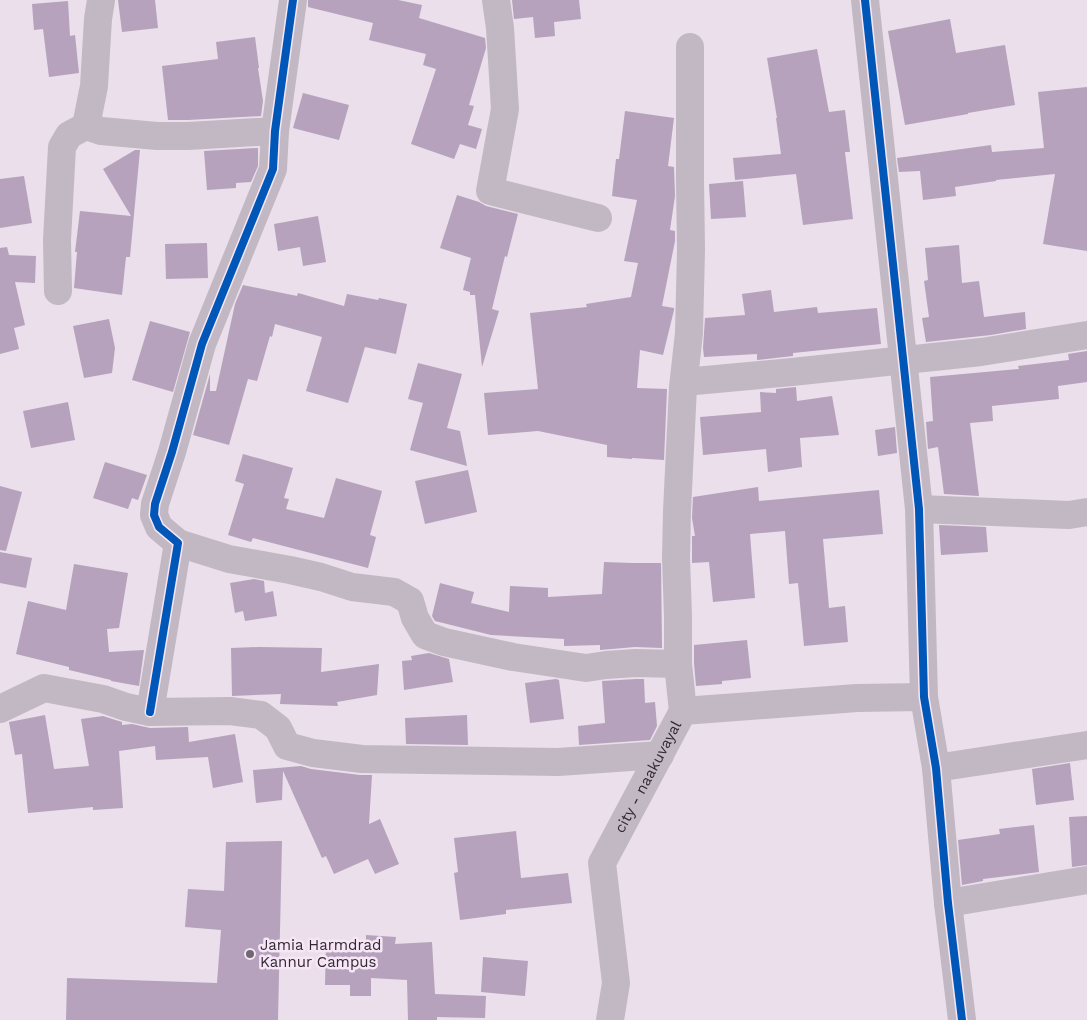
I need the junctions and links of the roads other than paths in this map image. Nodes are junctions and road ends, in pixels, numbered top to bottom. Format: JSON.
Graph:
{"nodes":[{"id":1,"x":101,"y":0,"type":"edge"},
{"id":2,"x":293,"y":0,"type":"edge"},
{"id":3,"x":496,"y":0,"type":"edge"},
{"id":4,"x":865,"y":0,"type":"edge"},
{"id":5,"x":690,"y":47,"type":"dead end"},
{"id":6,"x":86,"y":126,"type":"junction"},
{"id":7,"x":275,"y":131,"type":"junction"},
{"id":8,"x":598,"y":218,"type":"dead end"},
{"id":9,"x":58,"y":291,"type":"dead end"},
{"id":10,"x":1087,"y":335,"type":"edge"},
{"id":11,"x":904,"y":360,"type":"junction"},
{"id":12,"x":684,"y":382,"type":"junction"},
{"id":13,"x":919,"y":509,"type":"junction"},
{"id":14,"x":1087,"y":512,"type":"edge"},
{"id":15,"x":178,"y":543,"type":"junction"},
{"id":16,"x":678,"y":664,"type":"junction"},
{"id":17,"x":924,"y":698,"type":"junction"},
{"id":18,"x":0,"y":709,"type":"edge"},
{"id":19,"x":683,"y":711,"type":"junction"},
{"id":20,"x":150,"y":712,"type":"junction"},
{"id":21,"x":1087,"y":745,"type":"edge"},
{"id":22,"x":660,"y":754,"type":"junction"},
{"id":23,"x":936,"y":768,"type":"junction"},
{"id":24,"x":1087,"y":880,"type":"edge"},
{"id":25,"x":948,"y":903,"type":"junction"},
{"id":26,"x":610,"y":1020,"type":"edge"},
{"id":27,"x":962,"y":1020,"type":"edge"}],
"edges":[{"from":1,"to":6,"type":"street"},
{"from":2,"to":7,"type":"street"},
{"from":3,"to":8,"type":"street"},
{"from":4,"to":11,"type":"street"},
{"from":5,"to":12,"type":"street"},
{"from":6,"to":7,"type":"street"},
{"from":6,"to":9,"type":"street"},
{"from":7,"to":15,"type":"street"},
{"from":10,"to":11,"type":"street"},
{"from":11,"to":12,"type":"street"},
{"from":11,"to":13,"type":"street"},
{"from":12,"to":16,"type":"street"},
{"from":13,"to":14,"type":"street"},
{"from":13,"to":17,"type":"street"},
{"from":15,"to":16,"type":"street"},
{"from":15,"to":20,"type":"street"},
{"from":16,"to":19,"type":"street"},
{"from":17,"to":19,"type":"street","name":"city - naakuvayal"},
{"from":17,"to":23,"type":"street"},
{"from":18,"to":20,"type":"street"},
{"from":19,"to":22,"type":"street","name":"city - naakuvayal"},
{"from":20,"to":22,"type":"street"},
{"from":21,"to":23,"type":"street"},
{"from":22,"to":26,"type":"street","name":"city - naakuvayal"},
{"from":23,"to":25,"type":"street"},
{"from":24,"to":25,"type":"street"},
{"from":25,"to":27,"type":"street"}]}
